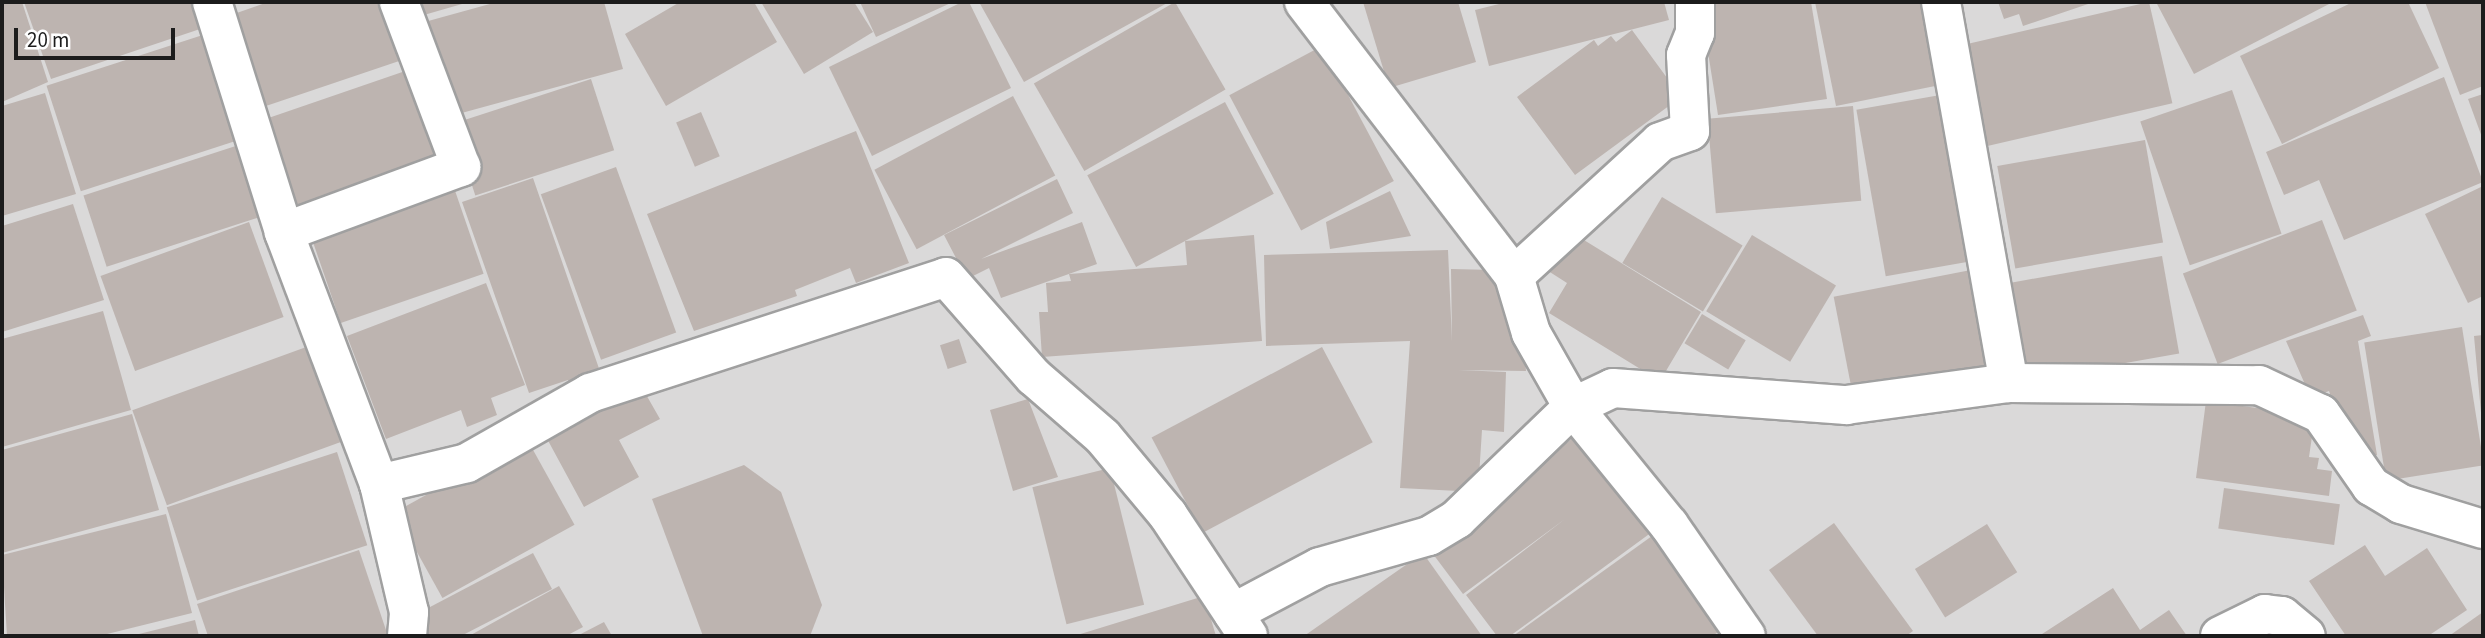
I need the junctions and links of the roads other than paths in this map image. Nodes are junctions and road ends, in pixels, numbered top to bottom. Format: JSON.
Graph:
{"nodes":[{"id":1,"x":399,"y":2,"type":"edge"},
{"id":2,"x":1304,"y":2,"type":"edge"},
{"id":3,"x":1695,"y":2,"type":"edge"},
{"id":4,"x":1941,"y":2,"type":"edge"},
{"id":5,"x":216,"y":3,"type":"edge"},
{"id":6,"x":284,"y":232,"type":"junction"},
{"id":7,"x":1514,"y":276,"type":"junction"},
{"id":8,"x":2010,"y":383,"type":"junction"},
{"id":9,"x":1573,"y":407,"type":"junction"},
{"id":10,"x":379,"y":484,"type":"junction"},
{"id":11,"x":2483,"y":529,"type":"edge"},
{"id":12,"x":1241,"y":625,"type":"edge"},
{"id":13,"x":407,"y":636,"type":"edge"},
{"id":14,"x":1746,"y":636,"type":"edge"},
{"id":15,"x":2220,"y":636,"type":"edge"},
{"id":16,"x":2306,"y":636,"type":"edge"}],
"edges":[{"from":1,"to":6,"type":"street"},
{"from":2,"to":7,"type":"street"},
{"from":3,"to":7,"type":"street"},
{"from":4,"to":8,"type":"street"},
{"from":5,"to":6,"type":"street"},
{"from":6,"to":10,"type":"street"},
{"from":7,"to":9,"type":"street"},
{"from":8,"to":9,"type":"street"},
{"from":8,"to":11,"type":"street"},
{"from":9,"to":12,"type":"street"},
{"from":9,"to":14,"type":"street"},
{"from":10,"to":12,"type":"street"},
{"from":10,"to":13,"type":"street"},
{"from":15,"to":16,"type":"street"}]}
